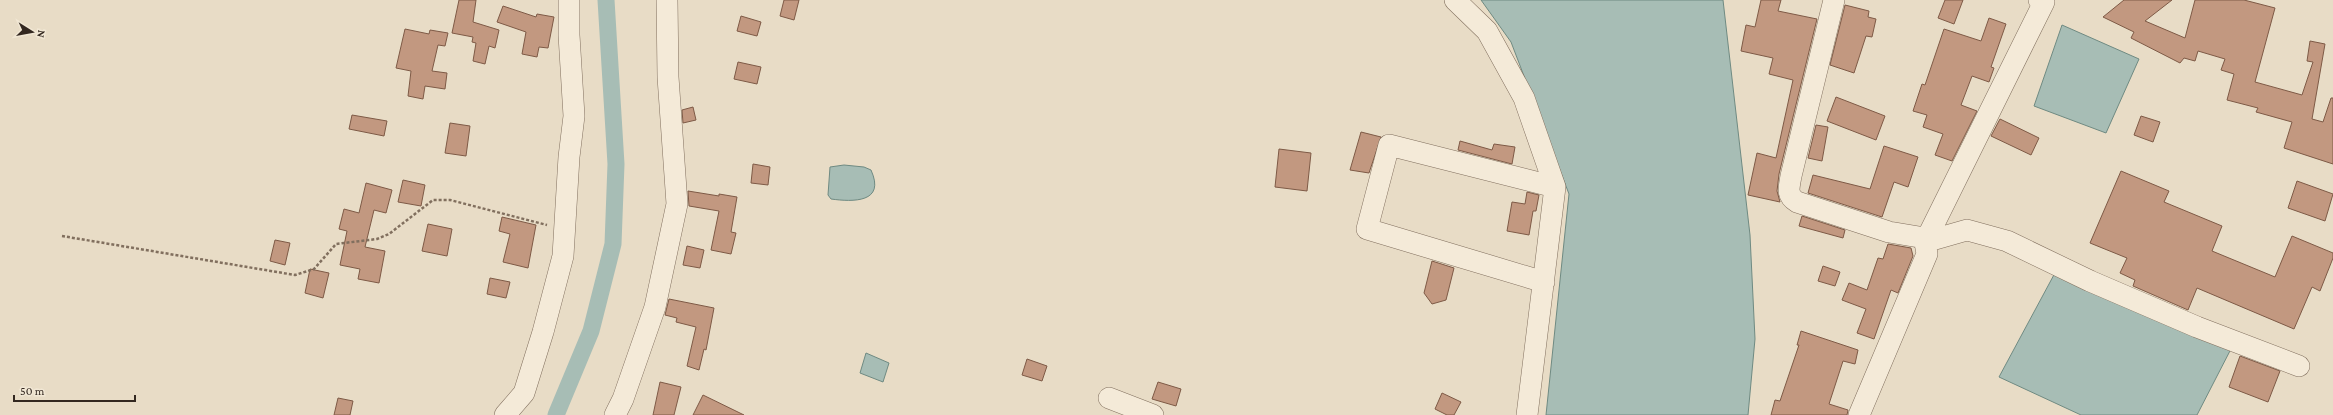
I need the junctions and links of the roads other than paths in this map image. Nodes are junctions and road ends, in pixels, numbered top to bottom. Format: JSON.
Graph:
{"nodes":[{"id":1,"x":569,"y":0,"type":"edge"},
{"id":2,"x":667,"y":0,"type":"edge"},
{"id":3,"x":1455,"y":0,"type":"edge"},
{"id":4,"x":1834,"y":0,"type":"edge"},
{"id":5,"x":2039,"y":0,"type":"edge"},
{"id":6,"x":1555,"y":187,"type":"junction"},
{"id":7,"x":1925,"y":242,"type":"junction"},
{"id":8,"x":1544,"y":282,"type":"junction"},
{"id":9,"x":2299,"y":366,"type":"dead end"},
{"id":10,"x":1109,"y":398,"type":"dead end"},
{"id":11,"x":505,"y":415,"type":"edge"},
{"id":12,"x":615,"y":415,"type":"edge"},
{"id":13,"x":1153,"y":415,"type":"edge"},
{"id":14,"x":1527,"y":415,"type":"edge"},
{"id":15,"x":1859,"y":415,"type":"edge"}],
"edges":[{"from":1,"to":11,"type":"street"},
{"from":2,"to":12,"type":"street"},
{"from":3,"to":6,"type":"street"},
{"from":4,"to":7,"type":"street"},
{"from":5,"to":7,"type":"street"},
{"from":6,"to":8,"type":"street"},
{"from":6,"to":8,"type":"street"},
{"from":7,"to":9,"type":"street"},
{"from":7,"to":15,"type":"street"},
{"from":8,"to":14,"type":"street"},
{"from":10,"to":13,"type":"street"}]}
